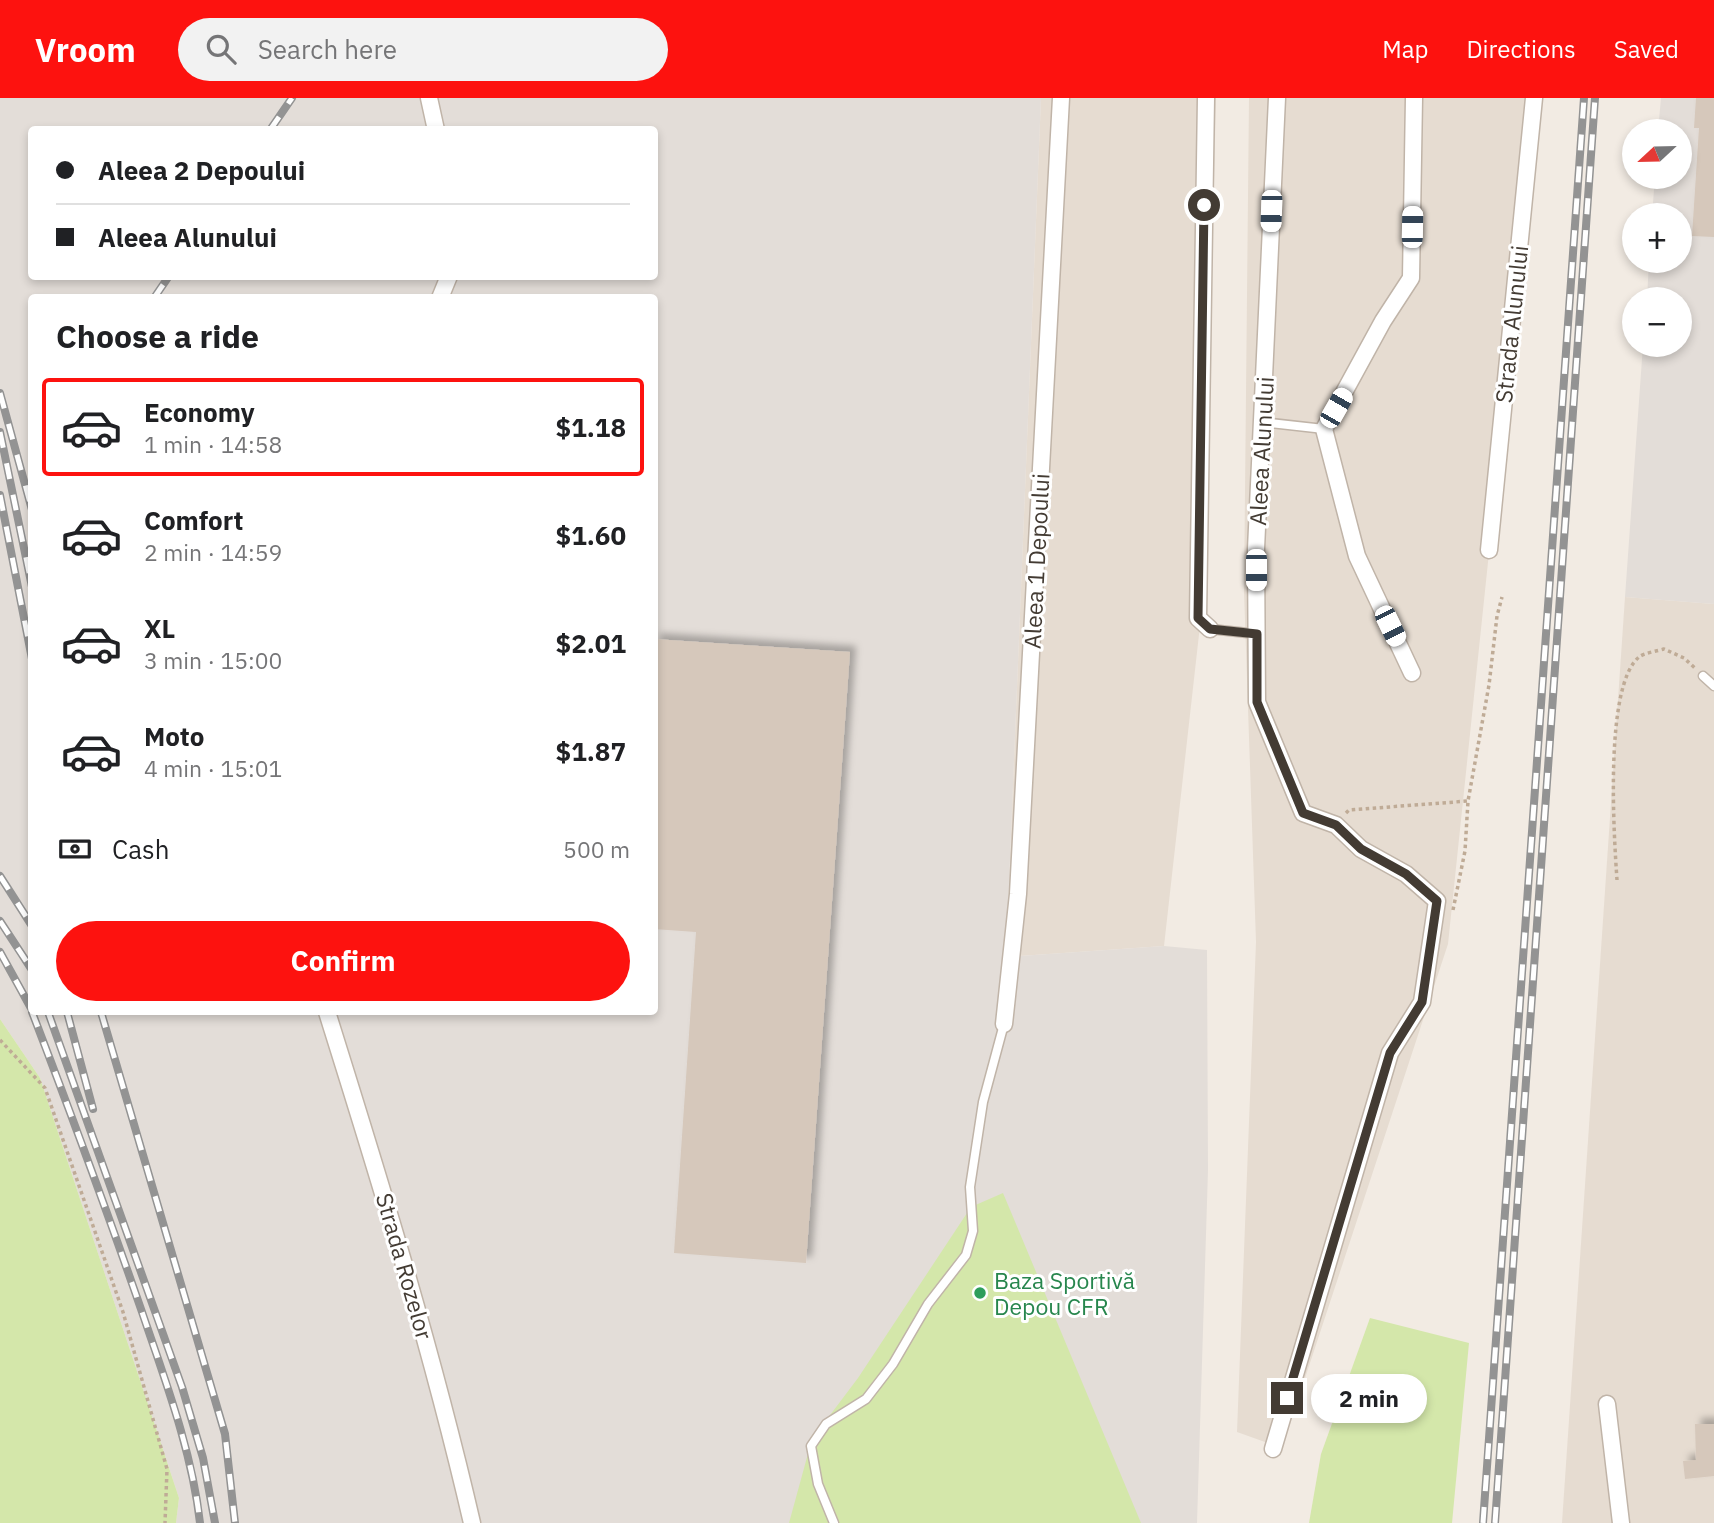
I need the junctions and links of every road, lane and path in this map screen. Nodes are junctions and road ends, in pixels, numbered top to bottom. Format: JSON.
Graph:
{"nodes":[{"id":1,"x":429,"y":98,"type":"edge"},
{"id":2,"x":1061,"y":98,"type":"edge"},
{"id":3,"x":1206,"y":98,"type":"edge"},
{"id":4,"x":1277,"y":98,"type":"edge"},
{"id":5,"x":1414,"y":98,"type":"edge"},
{"id":6,"x":1534,"y":98,"type":"edge"},
{"id":7,"x":435,"y":126,"type":"edge"},
{"id":8,"x":1262,"y":422,"type":"junction"},
{"id":9,"x":1324,"y":429,"type":"junction"},
{"id":10,"x":1489,"y":550,"type":"dead end"},
{"id":11,"x":1502,"y":597,"type":"dead end"},
{"id":12,"x":1210,"y":629,"type":"joint"},
{"id":13,"x":1257,"y":634,"type":"junction"},
{"id":14,"x":1412,"y":673,"type":"dead end"},
{"id":15,"x":1703,"y":676,"type":"joint"},
{"id":16,"x":1714,"y":686,"type":"edge"},
{"id":17,"x":1468,"y":802,"type":"junction"},
{"id":18,"x":1336,"y":825,"type":"junction"},
{"id":19,"x":1617,"y":880,"type":"dead end"},
{"id":20,"x":1432,"y":932,"type":"junction"},
{"id":21,"x":328,"y":1015,"type":"edge"},
{"id":22,"x":1004,"y":1024,"type":"joint"},
{"id":23,"x":0,"y":1040,"type":"edge"},
{"id":24,"x":1607,"y":1404,"type":"dead end"},
{"id":25,"x":1273,"y":1449,"type":"dead end"},
{"id":26,"x":165,"y":1523,"type":"edge"},
{"id":27,"x":472,"y":1523,"type":"edge"},
{"id":28,"x":834,"y":1523,"type":"edge"},
{"id":29,"x":1621,"y":1523,"type":"edge"}],
"edges":[{"from":1,"to":7,"type":"street"},
{"from":2,"to":22,"type":"street","name":"Aleea 1 Depoului"},
{"from":3,"to":12,"type":"street"},
{"from":4,"to":8,"type":"street","name":"Aleea Alunului"},
{"from":5,"to":9,"type":"street"},
{"from":6,"to":10,"type":"street","name":"Strada Alunului"},
{"from":8,"to":9,"type":"lane"},
{"from":8,"to":13,"type":"street","name":"Aleea Alunului"},
{"from":9,"to":14,"type":"street"},
{"from":11,"to":17,"type":"path"},
{"from":12,"to":13,"type":"lane"},
{"from":13,"to":18,"type":"street","name":"Aleea Alunului"},
{"from":15,"to":16,"type":"lane"},
{"from":15,"to":19,"type":"path"},
{"from":17,"to":18,"type":"path"},
{"from":17,"to":20,"type":"path"},
{"from":18,"to":20,"type":"street","name":"Aleea Alunului"},
{"from":20,"to":25,"type":"street","name":"Aleea Alunului"},
{"from":21,"to":27,"type":"street","name":"Strada Rozelor"},
{"from":22,"to":28,"type":"lane"},
{"from":23,"to":26,"type":"path"},
{"from":24,"to":29,"type":"street"}]}
